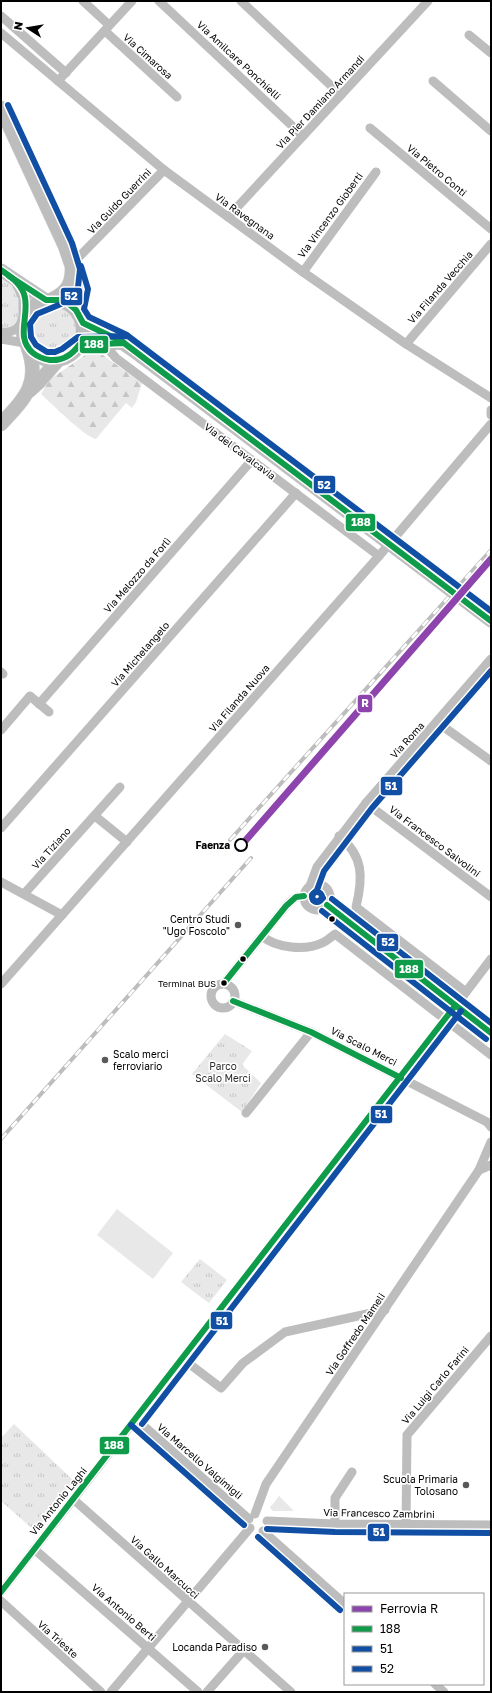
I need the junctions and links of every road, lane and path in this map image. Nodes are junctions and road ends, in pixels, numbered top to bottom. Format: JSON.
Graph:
{"nodes":[{"id":1,"x":83,"y":1,"type":"edge"},
{"id":2,"x":132,"y":1,"type":"edge"},
{"id":3,"x":159,"y":1,"type":"edge"},
{"id":4,"x":241,"y":1,"type":"edge"},
{"id":5,"x":428,"y":1,"type":"edge"},
{"id":6,"x":1,"y":16,"type":"edge"},
{"id":7,"x":107,"y":28,"type":"junction"},
{"id":8,"x":1,"y":33,"type":"edge"},
{"id":9,"x":470,"y":35,"type":"dead end"},
{"id":10,"x":491,"y":52,"type":"edge"},
{"id":11,"x":66,"y":73,"type":"junction"},
{"id":12,"x":58,"y":81,"type":"junction"},
{"id":13,"x":433,"y":82,"type":"dead end"},
{"id":14,"x":341,"y":95,"type":"junction"},
{"id":15,"x":177,"y":97,"type":"dead end"},
{"id":16,"x":1,"y":108,"type":"edge"},
{"id":17,"x":370,"y":128,"type":"dead end"},
{"id":18,"x":491,"y":130,"type":"edge"},
{"id":19,"x":303,"y":136,"type":"junction"},
{"id":20,"x":164,"y":170,"type":"junction"},
{"id":21,"x":376,"y":172,"type":"dead end"},
{"id":22,"x":228,"y":217,"type":"junction"},
{"id":23,"x":491,"y":229,"type":"edge"},
{"id":24,"x":491,"y":244,"type":"edge"},
{"id":25,"x":72,"y":264,"type":"junction"},
{"id":26,"x":1,"y":270,"type":"edge"},
{"id":27,"x":303,"y":272,"type":"junction"},
{"id":28,"x":17,"y":281,"type":"junction"},
{"id":29,"x":50,"y":299,"type":"junction"},
{"id":30,"x":76,"y":310,"type":"junction"},
{"id":31,"x":25,"y":317,"type":"junction"},
{"id":32,"x":83,"y":323,"type":"junction"},
{"id":33,"x":1,"y":337,"type":"edge"},
{"id":34,"x":103,"y":343,"type":"junction"},
{"id":35,"x":124,"y":343,"type":"junction"},
{"id":36,"x":26,"y":344,"type":"junction"},
{"id":37,"x":406,"y":344,"type":"junction"},
{"id":38,"x":79,"y":345,"type":"junction"},
{"id":39,"x":58,"y":360,"type":"junction"},
{"id":40,"x":27,"y":393,"type":"junction"},
{"id":41,"x":491,"y":398,"type":"edge"},
{"id":42,"x":491,"y":410,"type":"edge"},
{"id":43,"x":491,"y":415,"type":"edge"},
{"id":44,"x":1,"y":424,"type":"edge"},
{"id":45,"x":491,"y":424,"type":"edge"},
{"id":46,"x":252,"y":460,"type":"junction"},
{"id":47,"x":296,"y":493,"type":"junction"},
{"id":48,"x":378,"y":556,"type":"junction"},
{"id":49,"x":491,"y":621,"type":"edge"},
{"id":50,"x":491,"y":659,"type":"edge"},
{"id":51,"x":39,"y":704,"type":"junction"},
{"id":52,"x":49,"y":712,"type":"dead end"},
{"id":53,"x":437,"y":722,"type":"junction"},
{"id":54,"x":1,"y":730,"type":"edge"},
{"id":55,"x":491,"y":761,"type":"edge"},
{"id":56,"x":120,"y":787,"type":"dead end"},
{"id":57,"x":366,"y":803,"type":"junction"},
{"id":58,"x":95,"y":816,"type":"junction"},
{"id":59,"x":1,"y":828,"type":"edge"},
{"id":60,"x":339,"y":836,"type":"junction"},
{"id":61,"x":126,"y":842,"type":"junction"},
{"id":62,"x":1,"y":882,"type":"edge"},
{"id":63,"x":310,"y":886,"type":"junction"},
{"id":64,"x":24,"y":894,"type":"junction"},
{"id":65,"x":304,"y":896,"type":"junction"},
{"id":66,"x":491,"y":897,"type":"edge"},
{"id":67,"x":327,"y":905,"type":"junction"},
{"id":68,"x":62,"y":915,"type":"junction"},
{"id":69,"x":262,"y":936,"type":"junction"},
{"id":70,"x":491,"y":959,"type":"edge"},
{"id":71,"x":3,"y":978,"type":"edge"},
{"id":72,"x":224,"y":983,"type":"junction"},
{"id":73,"x":466,"y":992,"type":"junction"},
{"id":74,"x":233,"y":1001,"type":"junction"},
{"id":75,"x":455,"y":1006,"type":"junction"},
{"id":76,"x":445,"y":1020,"type":"junction"},
{"id":77,"x":311,"y":1032,"type":"junction"},
{"id":78,"x":491,"y":1033,"type":"edge"},
{"id":79,"x":491,"y":1055,"type":"edge"},
{"id":80,"x":401,"y":1078,"type":"junction"},
{"id":81,"x":246,"y":1113,"type":"dead end"},
{"id":82,"x":491,"y":1127,"type":"edge"},
{"id":83,"x":491,"y":1142,"type":"edge"},
{"id":84,"x":491,"y":1165,"type":"edge"},
{"id":85,"x":479,"y":1170,"type":"junction"},
{"id":86,"x":385,"y":1310,"type":"junction"},
{"id":87,"x":491,"y":1336,"type":"edge"},
{"id":88,"x":183,"y":1359,"type":"junction"},
{"id":89,"x":136,"y":1419,"type":"junction"},
{"id":90,"x":352,"y":1472,"type":"dead end"},
{"id":91,"x":73,"y":1499,"type":"junction"},
{"id":92,"x":251,"y":1520,"type":"junction"},
{"id":93,"x":267,"y":1521,"type":"junction"},
{"id":94,"x":335,"y":1524,"type":"junction"},
{"id":95,"x":406,"y":1525,"type":"junction"},
{"id":96,"x":491,"y":1525,"type":"edge"},
{"id":97,"x":263,"y":1531,"type":"junction"},
{"id":98,"x":34,"y":1549,"type":"junction"},
{"id":99,"x":1,"y":1592,"type":"edge"},
{"id":100,"x":1,"y":1601,"type":"edge"},
{"id":101,"x":188,"y":1602,"type":"junction"},
{"id":102,"x":344,"y":1603,"type":"edge"},
{"id":103,"x":148,"y":1648,"type":"junction"},
{"id":104,"x":244,"y":1650,"type":"junction"},
{"id":105,"x":436,"y":1685,"type":"edge"},
{"id":106,"x":101,"y":1692,"type":"edge"},
{"id":107,"x":111,"y":1692,"type":"edge"},
{"id":108,"x":198,"y":1692,"type":"edge"},
{"id":109,"x":207,"y":1692,"type":"edge"},
{"id":110,"x":292,"y":1692,"type":"edge"},
{"id":111,"x":444,"y":1692,"type":"edge"}],
"edges":[{"from":1,"to":7,"type":"street","name":"Via Cimarosa"},
{"from":2,"to":7,"type":"street"},
{"from":3,"to":19,"type":"street","name":"Via Amilcare Ponchielli"},
{"from":4,"to":14,"type":"street"},
{"from":5,"to":14,"type":"street","name":"Via Pier Damiano Armandi"},
{"from":6,"to":11,"type":"street"},
{"from":7,"to":11,"type":"street"},
{"from":7,"to":15,"type":"street","name":"Via Cimarosa"},
{"from":8,"to":12,"type":"street","name":"Via Ravegnana"},
{"from":9,"to":10,"type":"street"},
{"from":11,"to":12,"type":"street"},
{"from":12,"to":20,"type":"street","name":"Via Ravegnana"},
{"from":13,"to":18,"type":"street"},
{"from":14,"to":19,"type":"street","name":"Via Pier Damiano Armandi"},
{"from":16,"to":25,"type":"main road"},
{"from":17,"to":23,"type":"street","name":"Via Pietro Conti"},
{"from":19,"to":22,"type":"street","name":"Via Pier Damiano Armandi"},
{"from":20,"to":22,"type":"street","name":"Via Ravegnana"},
{"from":20,"to":25,"type":"street","name":"Via Guido Guerrini"},
{"from":21,"to":27,"type":"street","name":"Via Vincenzo Gioberti"},
{"from":22,"to":27,"type":"street","name":"Via Ravegnana"},
{"from":24,"to":37,"type":"street","name":"Via Filanda Vecchia"},
{"from":25,"to":29,"type":"main road"},
{"from":25,"to":30,"type":"main road"},
{"from":26,"to":28,"type":"main road"},
{"from":27,"to":37,"type":"street","name":"Via Ravegnana"},
{"from":28,"to":29,"type":"main road"},
{"from":28,"to":31,"type":"main road"},
{"from":29,"to":30,"type":"main road"},
{"from":29,"to":31,"type":"main road"},
{"from":30,"to":32,"type":"main road"},
{"from":31,"to":33,"type":"street"},
{"from":31,"to":36,"type":"main road"},
{"from":32,"to":35,"type":"main road","name":"Via del Cavalcavia"},
{"from":32,"to":38,"type":"main road"},
{"from":33,"to":36,"type":"street"},
{"from":34,"to":35,"type":"main road"},
{"from":34,"to":38,"type":"main road"},
{"from":34,"to":46,"type":"street","name":"Via del Cavalcavia"},
{"from":35,"to":49,"type":"main road","name":"Via del Cavalcavia","bridge":true},
{"from":36,"to":39,"type":"main road"},
{"from":36,"to":40,"type":"main road"},
{"from":37,"to":41,"type":"street","name":"Via Ravegnana"},
{"from":38,"to":39,"type":"main road"},
{"from":39,"to":40,"type":"main road"},
{"from":40,"to":44,"type":"main road"},
{"from":42,"to":43,"type":"street"},
{"from":45,"to":48,"type":"street","name":"Via Filanda Nuova"},
{"from":46,"to":47,"type":"street","name":"Via del Cavalcavia"},
{"from":46,"to":51,"type":"street","name":"Via Melozzo da Forlì"},
{"from":47,"to":48,"type":"street","name":"Via del Cavalcavia"},
{"from":47,"to":59,"type":"street","name":"Via Michelangelo"},
{"from":48,"to":61,"type":"street","name":"Via Filanda Nuova"},
{"from":50,"to":53,"type":"street","name":"Via Roma"},
{"from":51,"to":52,"type":"street"},
{"from":51,"to":54,"type":"street"},
{"from":53,"to":55,"type":"street"},
{"from":53,"to":57,"type":"street","name":"Via Roma"},
{"from":56,"to":58,"type":"street","name":"Via Tiziano"},
{"from":57,"to":60,"type":"street","name":"Via Roma"},
{"from":57,"to":66,"type":"street","name":"Via Francesco Salvolini"},
{"from":58,"to":61,"type":"street"},
{"from":58,"to":64,"type":"street","name":"Via Tiziano"},
{"from":60,"to":63,"type":"street","name":"Via Roma"},
{"from":60,"to":73,"type":"street"},
{"from":61,"to":68,"type":"street","name":"Via Filanda Nuova"},
{"from":62,"to":64,"type":"street"},
{"from":63,"to":65,"type":"street"},
{"from":63,"to":67,"type":"street"},
{"from":64,"to":68,"type":"street"},
{"from":65,"to":67,"type":"street"},
{"from":65,"to":69,"type":"street"},
{"from":67,"to":75,"type":"street"},
{"from":68,"to":71,"type":"street","name":"Via Filanda Nuova"},
{"from":69,"to":72,"type":"street"},
{"from":69,"to":76,"type":"street"},
{"from":70,"to":73,"type":"street","name":"Via Antonio Laghi"},
{"from":72,"to":74,"type":"street"},
{"from":72,"to":74,"type":"street"},
{"from":73,"to":75,"type":"street","name":"Via Antonio Laghi"},
{"from":74,"to":77,"type":"street","name":"Via Scalo Merci"},
{"from":75,"to":76,"type":"street","name":"Via Antonio Laghi"},
{"from":75,"to":78,"type":"street"},
{"from":76,"to":79,"type":"street"},
{"from":76,"to":80,"type":"street","name":"Via Antonio Laghi"},
{"from":77,"to":80,"type":"street","name":"Via Scalo Merci"},
{"from":77,"to":81,"type":"street"},
{"from":80,"to":82,"type":"street","name":"Via Scalo Merci"},
{"from":80,"to":88,"type":"street","name":"Via Antonio Laghi"},
{"from":83,"to":85,"type":"street","name":"Via Goffredo Mameli"},
{"from":84,"to":85,"type":"street"},
{"from":85,"to":86,"type":"street","name":"Via Goffredo Mameli"},
{"from":86,"to":88,"type":"street"},
{"from":86,"to":92,"type":"street","name":"Via Goffredo Mameli"},
{"from":87,"to":95,"type":"street","name":"Via Luigi Carlo Farini"},
{"from":88,"to":89,"type":"street","name":"Via Antonio Laghi"},
{"from":89,"to":91,"type":"street","name":"Via Antonio Laghi"},
{"from":89,"to":92,"type":"street","name":"Via Marcello Valgimigli"},
{"from":90,"to":94,"type":"street"},
{"from":91,"to":98,"type":"street","name":"Via Antonio Laghi"},
{"from":91,"to":101,"type":"street","name":"Via Gallo Marcucci"},
{"from":92,"to":93,"type":"street","name":"Via Marcello Valgimigli"},
{"from":92,"to":97,"type":"street","name":"Via Marcello Valgimigli"},
{"from":92,"to":101,"type":"street","name":"Via Goffredo Mameli"},
{"from":93,"to":94,"type":"street","name":"Via Francesco Zambrini"},
{"from":93,"to":97,"type":"street"},
{"from":94,"to":95,"type":"street","name":"Via Francesco Zambrini"},
{"from":95,"to":96,"type":"street","name":"Via Francesco Zambrini"},
{"from":97,"to":102,"type":"street","name":"Via Marcello Valgimigli"},
{"from":98,"to":99,"type":"street","name":"Via Antonio Laghi"},
{"from":98,"to":103,"type":"street","name":"Via Antonio Berti"},
{"from":100,"to":106,"type":"street","name":"Via Trieste"},
{"from":101,"to":103,"type":"street","name":"Via Goffredo Mameli"},
{"from":101,"to":104,"type":"street","name":"Via Gallo Marcucci"},
{"from":103,"to":107,"type":"street","name":"Via Goffredo Mameli"},
{"from":103,"to":108,"type":"street","name":"Via Antonio Berti"},
{"from":104,"to":109,"type":"street"},
{"from":104,"to":110,"type":"street","name":"Via Gallo Marcucci"},
{"from":105,"to":111,"type":"street"}]}
